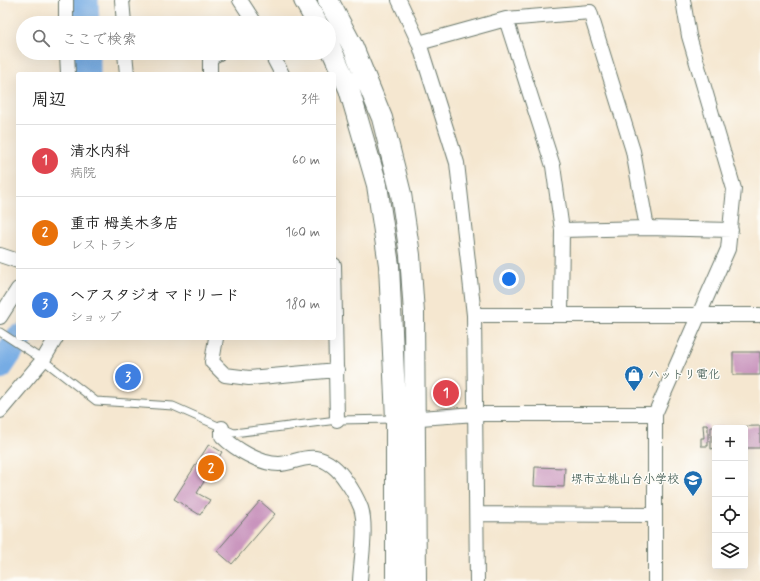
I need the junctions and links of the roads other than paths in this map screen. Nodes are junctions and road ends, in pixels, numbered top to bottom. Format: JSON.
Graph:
{"nodes":[{"id":1,"x":66,"y":0,"type":"edge"},
{"id":2,"x":122,"y":0,"type":"edge"},
{"id":3,"x":240,"y":0,"type":"edge"},
{"id":4,"x":304,"y":0,"type":"edge"},
{"id":5,"x":328,"y":0,"type":"edge"},
{"id":6,"x":399,"y":0,"type":"edge"},
{"id":7,"x":683,"y":0,"type":"edge"},
{"id":8,"x":66,"y":16,"type":"edge"},
{"id":9,"x":123,"y":16,"type":"edge"},
{"id":10,"x":250,"y":16,"type":"edge"},
{"id":11,"x":314,"y":16,"type":"edge"},
{"id":12,"x":506,"y":20,"type":"junction"},
{"id":13,"x":419,"y":43,"type":"junction"},
{"id":14,"x":67,"y":60,"type":"edge"},
{"id":15,"x":126,"y":60,"type":"edge"},
{"id":16,"x":210,"y":60,"type":"edge"},
{"id":17,"x":275,"y":60,"type":"edge"},
{"id":18,"x":336,"y":60,"type":"edge"},
{"id":19,"x":68,"y":72,"type":"edge"},
{"id":20,"x":127,"y":72,"type":"edge"},
{"id":21,"x":210,"y":72,"type":"edge"},
{"id":22,"x":281,"y":72,"type":"edge"},
{"id":23,"x":648,"y":228,"type":"junction"},
{"id":24,"x":562,"y":230,"type":"junction"},
{"id":25,"x":731,"y":230,"type":"junction"},
{"id":26,"x":0,"y":255,"type":"edge"},
{"id":27,"x":16,"y":260,"type":"edge"},
{"id":28,"x":16,"y":292,"type":"edge"},
{"id":29,"x":760,"y":314,"type":"edge"},
{"id":30,"x":474,"y":315,"type":"junction"},
{"id":31,"x":698,"y":315,"type":"junction"},
{"id":32,"x":561,"y":316,"type":"junction"},
{"id":33,"x":0,"y":317,"type":"edge"},
{"id":34,"x":0,"y":332,"type":"edge"},
{"id":35,"x":336,"y":336,"type":"edge"},
{"id":36,"x":54,"y":340,"type":"edge"},
{"id":37,"x":216,"y":340,"type":"edge"},
{"id":38,"x":40,"y":359,"type":"junction"},
{"id":39,"x":337,"y":370,"type":"junction"},
{"id":40,"x":0,"y":411,"type":"edge"},
{"id":41,"x":476,"y":414,"type":"junction"},
{"id":42,"x":655,"y":414,"type":"junction"},
{"id":43,"x":405,"y":419,"type":"junction"},
{"id":44,"x":337,"y":420,"type":"junction"},
{"id":45,"x":222,"y":428,"type":"junction"},
{"id":46,"x":477,"y":514,"type":"junction"},
{"id":47,"x":654,"y":515,"type":"junction"},
{"id":48,"x":360,"y":581,"type":"edge"},
{"id":49,"x":396,"y":581,"type":"edge"},
{"id":50,"x":416,"y":581,"type":"edge"},
{"id":51,"x":477,"y":581,"type":"edge"},
{"id":52,"x":656,"y":581,"type":"edge"}],
"edges":[{"from":1,"to":8,"type":"street"},
{"from":2,"to":9,"type":"street"},
{"from":3,"to":10,"type":"street"},
{"from":4,"to":11,"type":"street"},
{"from":5,"to":43,"type":"street"},
{"from":6,"to":13,"type":"street"},
{"from":7,"to":25,"type":"street"},
{"from":12,"to":13,"type":"street"},
{"from":12,"to":23,"type":"street"},
{"from":12,"to":24,"type":"street"},
{"from":13,"to":30,"type":"street"},
{"from":14,"to":19,"type":"street"},
{"from":15,"to":20,"type":"street"},
{"from":16,"to":21,"type":"street"},
{"from":17,"to":22,"type":"street"},
{"from":18,"to":43,"type":"street"},
{"from":23,"to":24,"type":"street"},
{"from":23,"to":25,"type":"street"},
{"from":24,"to":32,"type":"street"},
{"from":25,"to":31,"type":"street"},
{"from":26,"to":27,"type":"street"},
{"from":28,"to":33,"type":"street"},
{"from":29,"to":31,"type":"street"},
{"from":30,"to":32,"type":"street"},
{"from":30,"to":41,"type":"street"},
{"from":31,"to":32,"type":"street"},
{"from":31,"to":42,"type":"street"},
{"from":34,"to":38,"type":"lane"},
{"from":35,"to":39,"type":"street"},
{"from":36,"to":38,"type":"street"},
{"from":37,"to":39,"type":"street"},
{"from":38,"to":40,"type":"street"},
{"from":38,"to":45,"type":"lane"},
{"from":39,"to":44,"type":"street"},
{"from":41,"to":42,"type":"street"},
{"from":41,"to":43,"type":"street"},
{"from":41,"to":46,"type":"street"},
{"from":42,"to":47,"type":"street"},
{"from":43,"to":44,"type":"lane"},
{"from":43,"to":49,"type":"street"},
{"from":43,"to":50,"type":"street"},
{"from":44,"to":45,"type":"lane"},
{"from":45,"to":48,"type":"street"},
{"from":46,"to":47,"type":"street"},
{"from":46,"to":51,"type":"street"},
{"from":47,"to":52,"type":"street"}]}
